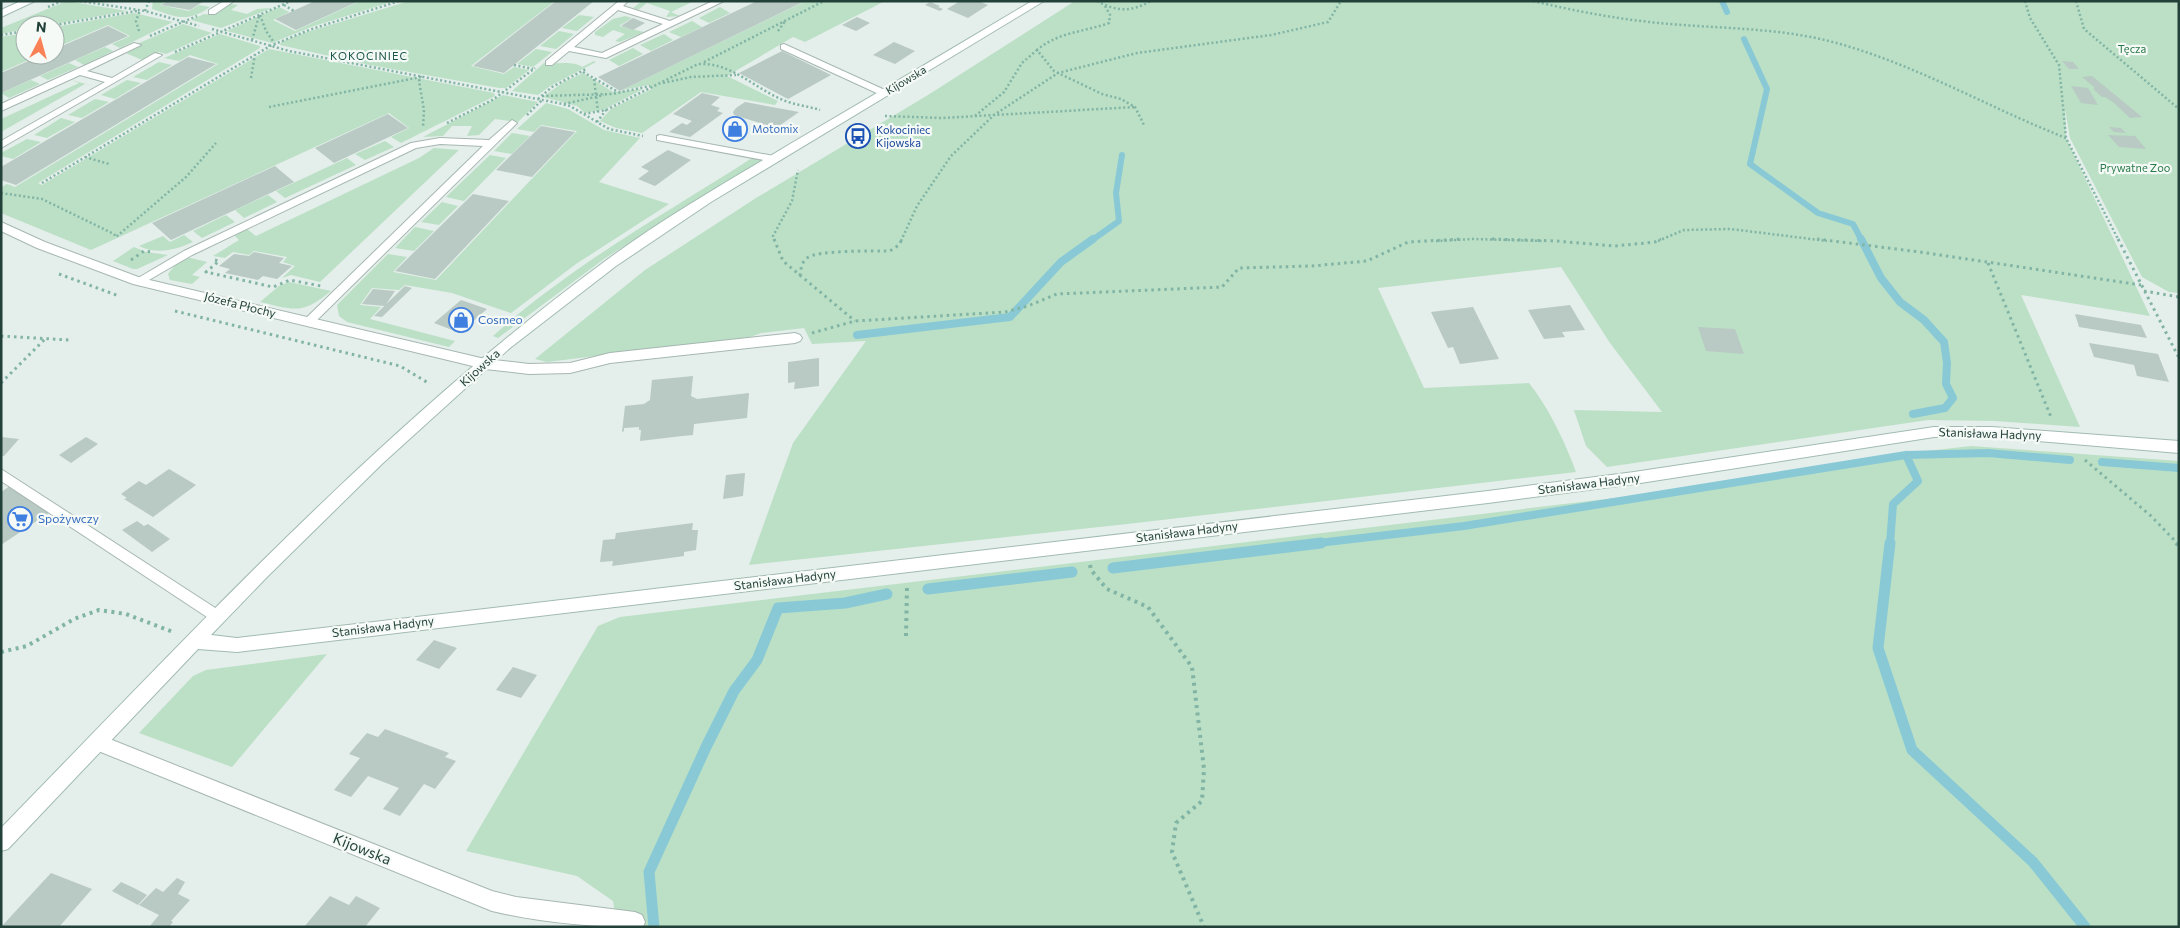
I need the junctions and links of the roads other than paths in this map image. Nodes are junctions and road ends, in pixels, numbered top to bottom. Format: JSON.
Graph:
{"nodes":[{"id":1,"x":30,"y":1,"type":"edge"},
{"id":2,"x":230,"y":1,"type":"edge"},
{"id":3,"x":720,"y":1,"type":"edge"},
{"id":4,"x":1039,"y":1,"type":"edge"},
{"id":5,"x":620,"y":4,"type":"edge"},
{"id":6,"x":212,"y":12,"type":"dead end"},
{"id":7,"x":1,"y":14,"type":"edge"},
{"id":8,"x":671,"y":24,"type":"junction"},
{"id":9,"x":137,"y":45,"type":"dead end"},
{"id":10,"x":784,"y":47,"type":"dead end"},
{"id":11,"x":568,"y":48,"type":"junction"},
{"id":12,"x":158,"y":55,"type":"dead end"},
{"id":13,"x":549,"y":63,"type":"dead end"},
{"id":14,"x":79,"y":72,"type":"junction"},
{"id":15,"x":113,"y":80,"type":"junction"},
{"id":16,"x":884,"y":93,"type":"junction"},
{"id":17,"x":1,"y":108,"type":"edge"},
{"id":18,"x":512,"y":123,"type":"dead end"},
{"id":19,"x":660,"y":138,"type":"road end"},
{"id":20,"x":490,"y":143,"type":"junction"},
{"id":21,"x":1,"y":145,"type":"edge"},
{"id":22,"x":774,"y":159,"type":"junction"},
{"id":23,"x":1,"y":226,"type":"edge"},
{"id":24,"x":138,"y":281,"type":"junction"},
{"id":25,"x":308,"y":322,"type":"junction"},
{"id":26,"x":795,"y":338,"type":"road end"},
{"id":27,"x":484,"y":364,"type":"junction"},
{"id":28,"x":2179,"y":447,"type":"edge"},
{"id":29,"x":1,"y":474,"type":"edge"},
{"id":30,"x":218,"y":617,"type":"junction"},
{"id":31,"x":188,"y":638,"type":"junction"},
{"id":32,"x":97,"y":742,"type":"junction"},
{"id":33,"x":1,"y":842,"type":"edge"},
{"id":34,"x":635,"y":922,"type":"dead end"}],
"edges":[{"from":1,"to":7,"type":"street"},
{"from":2,"to":6,"type":"lane"},
{"from":3,"to":8,"type":"lane"},
{"from":4,"to":16,"type":"street","name":"Kijowska"},
{"from":5,"to":8,"type":"lane"},
{"from":5,"to":11,"type":"lane"},
{"from":8,"to":11,"type":"lane"},
{"from":9,"to":14,"type":"lane"},
{"from":10,"to":16,"type":"lane"},
{"from":11,"to":13,"type":"lane"},
{"from":12,"to":15,"type":"lane"},
{"from":14,"to":15,"type":"lane"},
{"from":14,"to":17,"type":"lane"},
{"from":15,"to":21,"type":"lane"},
{"from":16,"to":22,"type":"street","name":"Kijowska"},
{"from":18,"to":20,"type":"lane"},
{"from":19,"to":22,"type":"lane"},
{"from":20,"to":24,"type":"lane"},
{"from":20,"to":25,"type":"lane"},
{"from":22,"to":27,"type":"street","name":"Kijowska"},
{"from":23,"to":24,"type":"street","name":"Józefa Płochy"},
{"from":24,"to":25,"type":"street","name":"Józefa Płochy"},
{"from":25,"to":27,"type":"street","name":"Józefa Płochy"},
{"from":26,"to":27,"type":"street","name":"Józefa Płochy"},
{"from":27,"to":30,"type":"street","name":"Kijowska"},
{"from":28,"to":31,"type":"street","name":"Stanisława Hadyny"},
{"from":29,"to":30,"type":"lane"},
{"from":30,"to":31,"type":"street","name":"Kijowska"},
{"from":31,"to":32,"type":"street","name":"Kijowska"},
{"from":32,"to":33,"type":"street","name":"Kijowska"},
{"from":32,"to":34,"type":"street","name":"Kijowska"}]}
